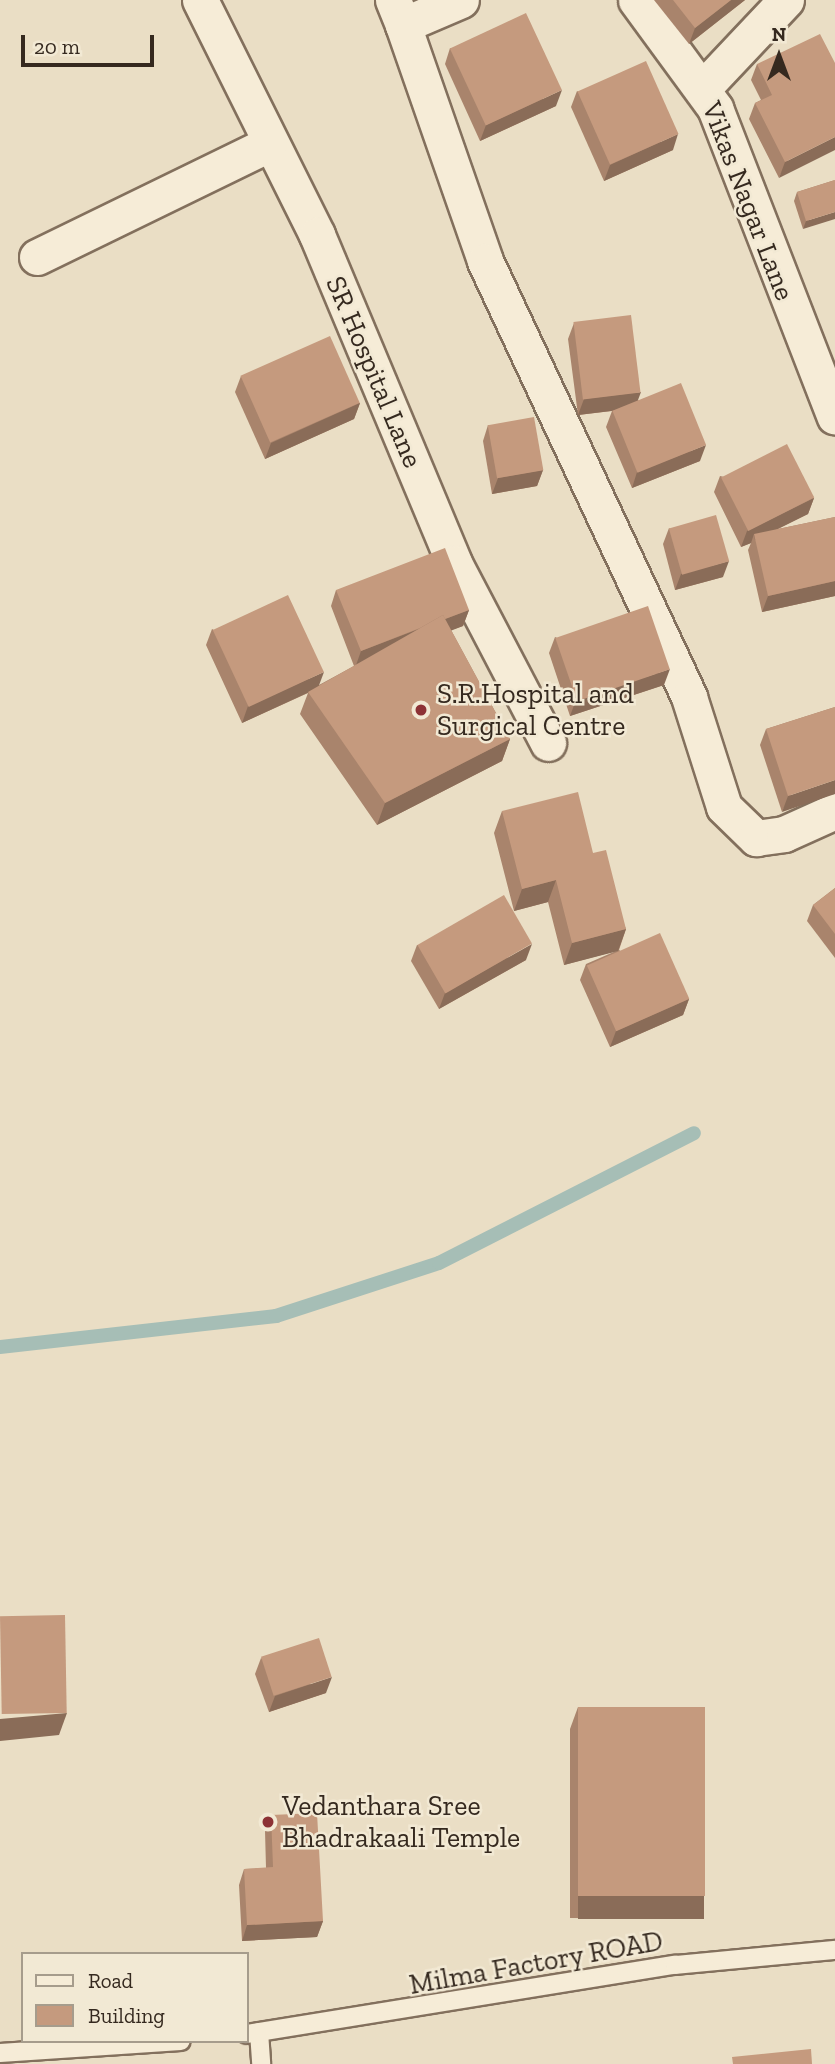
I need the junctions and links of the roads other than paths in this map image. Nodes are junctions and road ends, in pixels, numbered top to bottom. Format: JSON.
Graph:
{"nodes":[{"id":1,"x":200,"y":0,"type":"edge"},
{"id":2,"x":461,"y":0,"type":"edge"},
{"id":3,"x":636,"y":0,"type":"edge"},
{"id":4,"x":786,"y":0,"type":"edge"},
{"id":5,"x":398,"y":13,"type":"edge"},
{"id":6,"x":702,"y":88,"type":"junction"},
{"id":7,"x":268,"y":144,"type":"junction"},
{"id":8,"x":37,"y":257,"type":"dead end"},
{"id":9,"x":835,"y":417,"type":"edge"},
{"id":10,"x":548,"y":743,"type":"dead end"},
{"id":11,"x":835,"y":811,"type":"edge"},
{"id":12,"x":835,"y":1950,"type":"edge"},
{"id":13,"x":253,"y":2033,"type":"edge"},
{"id":14,"x":151,"y":2043,"type":"edge"},
{"id":15,"x":0,"y":2053,"type":"edge"},
{"id":16,"x":261,"y":2064,"type":"edge"}],
"edges":[{"from":1,"to":7,"type":"street","name":"SR Hospital Lane"},
{"from":2,"to":5,"type":"street"},
{"from":3,"to":6,"type":"street","name":"Vikas Nagar Lane"},
{"from":4,"to":6,"type":"street"},
{"from":5,"to":11,"type":"street"},
{"from":6,"to":9,"type":"street","name":"Vikas Nagar Lane"},
{"from":7,"to":8,"type":"street"},
{"from":7,"to":10,"type":"street","name":"SR Hospital Lane"},
{"from":12,"to":13,"type":"lane","name":"Milma Factory ROAD"},
{"from":13,"to":16,"type":"lane"},
{"from":14,"to":15,"type":"lane"}]}
